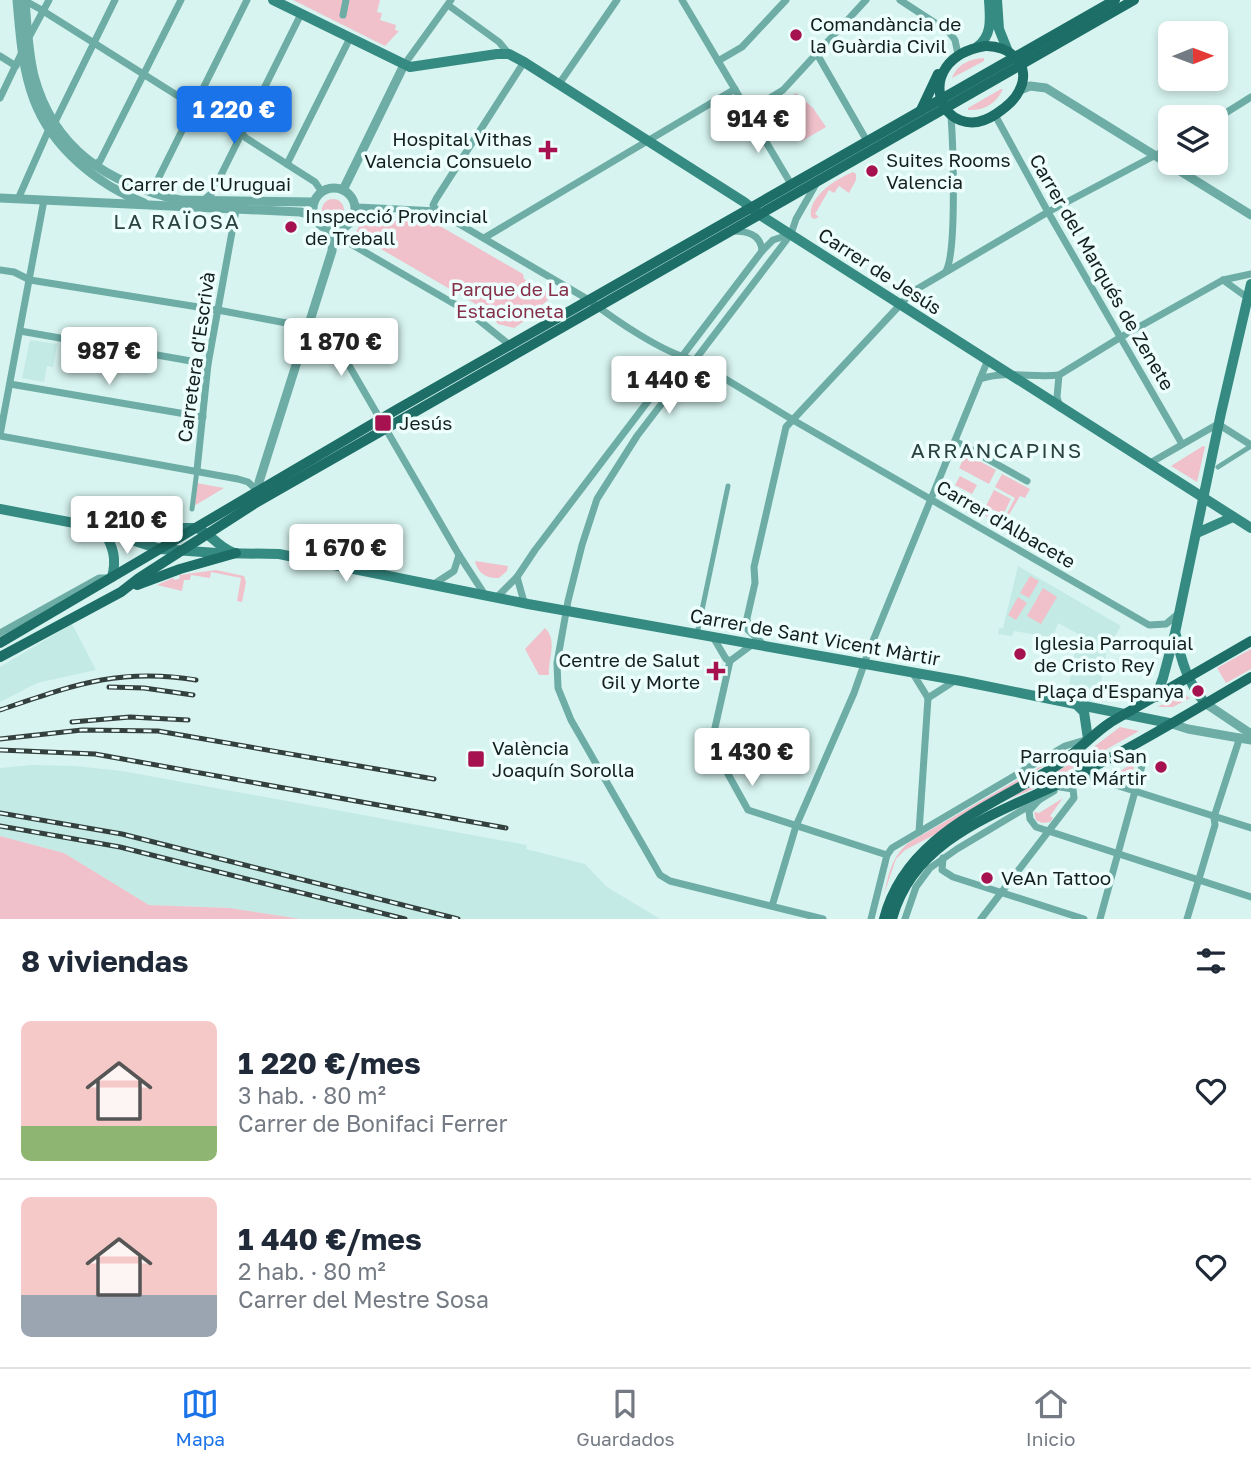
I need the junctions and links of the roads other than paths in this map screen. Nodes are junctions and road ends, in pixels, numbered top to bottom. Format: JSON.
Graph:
{"nodes":[{"id":1,"x":49,"y":0,"type":"edge"},
{"id":2,"x":115,"y":0,"type":"edge"},
{"id":3,"x":181,"y":0,"type":"edge"},
{"id":4,"x":247,"y":0,"type":"edge"},
{"id":5,"x":273,"y":0,"type":"edge"},
{"id":6,"x":346,"y":0,"type":"edge"},
{"id":7,"x":617,"y":0,"type":"edge"},
{"id":8,"x":682,"y":0,"type":"edge"},
{"id":9,"x":786,"y":0,"type":"edge"},
{"id":10,"x":866,"y":0,"type":"edge"},
{"id":11,"x":901,"y":0,"type":"edge"},
{"id":12,"x":989,"y":0,"type":"edge"},
{"id":13,"x":997,"y":0,"type":"edge"},
{"id":14,"x":1106,"y":0,"type":"edge"},
{"id":15,"x":1115,"y":0,"type":"edge"},
{"id":16,"x":1127,"y":0,"type":"edge"},
{"id":17,"x":1134,"y":0,"type":"edge"},
{"id":18,"x":22,"y":1,"type":"edge"},
{"id":19,"x":450,"y":3,"type":"edge"},
{"id":20,"x":44,"y":11,"type":"junction"},
{"id":21,"x":301,"y":14,"type":"junction"},
{"id":22,"x":342,"y":15,"type":"dead end"},
{"id":23,"x":1088,"y":20,"type":"junction"},
{"id":24,"x":350,"y":38,"type":"junction"},
{"id":25,"x":28,"y":39,"type":"junction"},
{"id":26,"x":93,"y":42,"type":"junction"},
{"id":27,"x":977,"y":47,"type":"junction"},
{"id":28,"x":22,"y":52,"type":"junction"},
{"id":29,"x":1011,"y":52,"type":"junction"},
{"id":30,"x":509,"y":54,"type":"junction"},
{"id":31,"x":817,"y":54,"type":"junction"},
{"id":32,"x":0,"y":56,"type":"edge"},
{"id":33,"x":954,"y":57,"type":"junction"},
{"id":34,"x":718,"y":61,"type":"junction"},
{"id":35,"x":524,"y":62,"type":"junction"},
{"id":36,"x":404,"y":65,"type":"junction"},
{"id":37,"x":1021,"y":65,"type":"junction"},
{"id":38,"x":16,"y":66,"type":"junction"},
{"id":39,"x":144,"y":74,"type":"junction"},
{"id":40,"x":559,"y":84,"type":"junction"},
{"id":41,"x":735,"y":89,"type":"junction"},
{"id":42,"x":1020,"y":90,"type":"junction"},
{"id":43,"x":1251,"y":97,"type":"edge"},
{"id":44,"x":0,"y":98,"type":"edge"},
{"id":45,"x":194,"y":106,"type":"junction"},
{"id":46,"x":946,"y":107,"type":"junction"},
{"id":47,"x":921,"y":110,"type":"junction"},
{"id":48,"x":749,"y":111,"type":"junction"},
{"id":49,"x":1228,"y":111,"type":"edge"},
{"id":50,"x":995,"y":115,"type":"junction"},
{"id":51,"x":52,"y":125,"type":"junction"},
{"id":52,"x":242,"y":133,"type":"junction"},
{"id":53,"x":647,"y":141,"type":"junction"},
{"id":54,"x":866,"y":141,"type":"junction"},
{"id":55,"x":1158,"y":154,"type":"edge"},
{"id":56,"x":1155,"y":156,"type":"junction"},
{"id":57,"x":287,"y":164,"type":"junction"},
{"id":58,"x":94,"y":165,"type":"junction"},
{"id":59,"x":816,"y":183,"type":"junction"},
{"id":60,"x":791,"y":184,"type":"junction"},
{"id":61,"x":108,"y":185,"type":"junction"},
{"id":62,"x":342,"y":190,"type":"junction"},
{"id":63,"x":322,"y":192,"type":"junction"},
{"id":64,"x":154,"y":194,"type":"junction"},
{"id":65,"x":0,"y":198,"type":"edge"},
{"id":66,"x":18,"y":199,"type":"junction"},
{"id":67,"x":44,"y":200,"type":"junction"},
{"id":68,"x":136,"y":200,"type":"junction"},
{"id":69,"x":178,"y":200,"type":"junction"},
{"id":70,"x":204,"y":200,"type":"junction"},
{"id":71,"x":100,"y":202,"type":"junction"},
{"id":72,"x":314,"y":202,"type":"junction"},
{"id":73,"x":354,"y":204,"type":"junction"},
{"id":74,"x":151,"y":206,"type":"junction"},
{"id":75,"x":751,"y":208,"type":"junction"},
{"id":76,"x":236,"y":210,"type":"junction"},
{"id":77,"x":438,"y":211,"type":"junction"},
{"id":78,"x":1048,"y":212,"type":"junction"},
{"id":79,"x":313,"y":215,"type":"junction"},
{"id":80,"x":760,"y":215,"type":"junction"},
{"id":81,"x":1251,"y":215,"type":"edge"},
{"id":82,"x":732,"y":231,"type":"junction"},
{"id":83,"x":337,"y":232,"type":"junction"},
{"id":84,"x":792,"y":234,"type":"junction"},
{"id":85,"x":484,"y":238,"type":"junction"},
{"id":86,"x":762,"y":251,"type":"junction"},
{"id":87,"x":0,"y":270,"type":"edge"},
{"id":88,"x":944,"y":274,"type":"junction"},
{"id":89,"x":1251,"y":274,"type":"edge"},
{"id":90,"x":30,"y":280,"type":"junction"},
{"id":91,"x":1223,"y":281,"type":"junction"},
{"id":92,"x":1251,"y":284,"type":"edge"},
{"id":93,"x":1248,"y":298,"type":"junction"},
{"id":94,"x":589,"y":300,"type":"junction"},
{"id":95,"x":901,"y":305,"type":"junction"},
{"id":96,"x":599,"y":308,"type":"junction"},
{"id":97,"x":216,"y":311,"type":"junction"},
{"id":98,"x":308,"y":326,"type":"junction"},
{"id":99,"x":20,"y":331,"type":"junction"},
{"id":100,"x":1121,"y":337,"type":"junction"},
{"id":101,"x":510,"y":345,"type":"junction"},
{"id":102,"x":525,"y":349,"type":"junction"},
{"id":103,"x":680,"y":357,"type":"junction"},
{"id":104,"x":694,"y":360,"type":"junction"},
{"id":105,"x":987,"y":362,"type":"junction"},
{"id":106,"x":208,"y":363,"type":"junction"},
{"id":107,"x":1005,"y":373,"type":"junction"},
{"id":108,"x":1059,"y":375,"type":"junction"},
{"id":109,"x":980,"y":379,"type":"junction"},
{"id":110,"x":10,"y":384,"type":"junction"},
{"id":111,"x":1060,"y":408,"type":"junction"},
{"id":112,"x":203,"y":417,"type":"junction"},
{"id":113,"x":793,"y":420,"type":"junction"},
{"id":114,"x":383,"y":424,"type":"junction"},
{"id":115,"x":1219,"y":424,"type":"junction"},
{"id":116,"x":0,"y":436,"type":"edge"},
{"id":117,"x":955,"y":442,"type":"junction"},
{"id":118,"x":1182,"y":444,"type":"junction"},
{"id":119,"x":1251,"y":446,"type":"edge"},
{"id":120,"x":1150,"y":463,"type":"junction"},
{"id":121,"x":1219,"y":467,"type":"dead end"},
{"id":122,"x":197,"y":470,"type":"junction"},
{"id":123,"x":596,"y":471,"type":"junction"},
{"id":124,"x":610,"y":478,"type":"junction"},
{"id":125,"x":1027,"y":481,"type":"dead end"},
{"id":126,"x":586,"y":485,"type":"junction"},
{"id":127,"x":728,"y":486,"type":"dead end"},
{"id":128,"x":259,"y":492,"type":"junction"},
{"id":129,"x":600,"y":493,"type":"junction"},
{"id":130,"x":1204,"y":498,"type":"junction"},
{"id":131,"x":932,"y":499,"type":"junction"},
{"id":132,"x":0,"y":509,"type":"edge"},
{"id":133,"x":192,"y":509,"type":"dead end"},
{"id":134,"x":1233,"y":517,"type":"junction"},
{"id":135,"x":84,"y":525,"type":"junction"},
{"id":136,"x":197,"y":528,"type":"junction"},
{"id":137,"x":1251,"y":528,"type":"edge"},
{"id":138,"x":104,"y":531,"type":"junction"},
{"id":139,"x":208,"y":533,"type":"junction"},
{"id":140,"x":1197,"y":533,"type":"junction"},
{"id":141,"x":160,"y":549,"type":"junction"},
{"id":142,"x":181,"y":550,"type":"junction"},
{"id":143,"x":236,"y":553,"type":"junction"},
{"id":144,"x":458,"y":555,"type":"junction"},
{"id":145,"x":113,"y":572,"type":"junction"},
{"id":146,"x":517,"y":578,"type":"junction"},
{"id":147,"x":433,"y":584,"type":"junction"},
{"id":148,"x":121,"y":592,"type":"junction"},
{"id":149,"x":485,"y":595,"type":"junction"},
{"id":150,"x":499,"y":595,"type":"junction"},
{"id":151,"x":524,"y":602,"type":"junction"},
{"id":152,"x":566,"y":610,"type":"junction"},
{"id":153,"x":1179,"y":613,"type":"junction"},
{"id":154,"x":3,"y":630,"type":"edge"},
{"id":155,"x":1175,"y":633,"type":"junction"},
{"id":156,"x":697,"y":634,"type":"junction"},
{"id":157,"x":712,"y":637,"type":"junction"},
{"id":158,"x":1251,"y":641,"type":"edge"},
{"id":159,"x":0,"y":643,"type":"edge"},
{"id":160,"x":758,"y":644,"type":"junction"},
{"id":161,"x":0,"y":657,"type":"edge"},
{"id":162,"x":730,"y":661,"type":"junction"},
{"id":163,"x":865,"y":663,"type":"junction"},
{"id":164,"x":912,"y":671,"type":"junction"},
{"id":165,"x":1251,"y":677,"type":"edge"},
{"id":166,"x":1188,"y":678,"type":"junction"},
{"id":167,"x":956,"y":680,"type":"junction"},
{"id":168,"x":1156,"y":697,"type":"junction"},
{"id":169,"x":928,"y":698,"type":"junction"},
{"id":170,"x":1075,"y":703,"type":"junction"},
{"id":171,"x":1205,"y":703,"type":"junction"},
{"id":172,"x":1127,"y":713,"type":"junction"},
{"id":173,"x":1169,"y":723,"type":"junction"},
{"id":174,"x":1245,"y":733,"type":"edge"},
{"id":175,"x":1088,"y":739,"type":"junction"},
{"id":176,"x":1251,"y":740,"type":"edge"},
{"id":177,"x":1143,"y":762,"type":"dead end"},
{"id":178,"x":1080,"y":774,"type":"junction"},
{"id":179,"x":1064,"y":783,"type":"junction"},
{"id":180,"x":1135,"y":791,"type":"junction"},
{"id":181,"x":1039,"y":800,"type":"junction"},
{"id":182,"x":1214,"y":817,"type":"junction"},
{"id":183,"x":796,"y":826,"type":"junction"},
{"id":184,"x":1251,"y":828,"type":"edge"},
{"id":185,"x":919,"y":832,"type":"junction"},
{"id":186,"x":1050,"y":832,"type":"junction"},
{"id":187,"x":887,"y":855,"type":"junction"},
{"id":188,"x":1117,"y":855,"type":"junction"},
{"id":189,"x":944,"y":857,"type":"junction"},
{"id":190,"x":1199,"y":880,"type":"junction"},
{"id":191,"x":1002,"y":892,"type":"junction"},
{"id":192,"x":1251,"y":897,"type":"edge"},
{"id":193,"x":772,"y":906,"type":"junction"},
{"id":194,"x":823,"y":919,"type":"edge"},
{"id":195,"x":871,"y":919,"type":"edge"},
{"id":196,"x":884,"y":919,"type":"edge"},
{"id":197,"x":892,"y":919,"type":"edge"},
{"id":198,"x":905,"y":919,"type":"edge"},
{"id":199,"x":981,"y":919,"type":"edge"},
{"id":200,"x":1084,"y":919,"type":"edge"},
{"id":201,"x":1100,"y":919,"type":"edge"},
{"id":202,"x":1187,"y":919,"type":"edge"}],
"edges":[{"from":1,"to":20,"type":"street"},
{"from":2,"to":26,"type":"street"},
{"from":3,"to":39,"type":"street"},
{"from":4,"to":45,"type":"street"},
{"from":5,"to":21,"type":"main road"},
{"from":6,"to":22,"type":"street"},
{"from":7,"to":40,"type":"street"},
{"from":8,"to":34,"type":"street"},
{"from":9,"to":34,"type":"street"},
{"from":10,"to":31,"type":"street"},
{"from":11,"to":33,"type":"street"},
{"from":12,"to":27,"type":"main road"},
{"from":13,"to":29,"type":"main road"},
{"from":14,"to":23,"type":"main road"},
{"from":15,"to":23,"type":"main road"},
{"from":16,"to":23,"type":"main road"},
{"from":17,"to":23,"type":"main road"},
{"from":18,"to":20,"type":"street"},
{"from":18,"to":25,"type":"street"},
{"from":18,"to":28,"type":"street"},
{"from":19,"to":30,"type":"street"},
{"from":19,"to":36,"type":"street"},
{"from":20,"to":25,"type":"street"},
{"from":20,"to":26,"type":"street"},
{"from":21,"to":24,"type":"main road"},
{"from":21,"to":52,"type":"street"},
{"from":23,"to":29,"type":"main road"},
{"from":23,"to":37,"type":"main road"},
{"from":24,"to":36,"type":"main road"},
{"from":24,"to":57,"type":"street"},
{"from":25,"to":28,"type":"street"},
{"from":25,"to":51,"type":"street"},
{"from":26,"to":39,"type":"street"},
{"from":26,"to":51,"type":"street"},
{"from":27,"to":29,"type":"main road"},
{"from":27,"to":33,"type":"main road"},
{"from":28,"to":38,"type":"street"},
{"from":28,"to":51,"type":"street"},
{"from":29,"to":37,"type":"main road"},
{"from":29,"to":46,"type":"main road"},
{"from":30,"to":35,"type":"main road","name":"Carrer de Jesús"},
{"from":30,"to":36,"type":"main road"},
{"from":31,"to":48,"type":"street"},
{"from":31,"to":54,"type":"street"},
{"from":32,"to":38,"type":"street"},
{"from":33,"to":46,"type":"main road"},
{"from":33,"to":47,"type":"main road"},
{"from":34,"to":41,"type":"street"},
{"from":35,"to":40,"type":"main road","name":"Carrer de Jesús"},
{"from":35,"to":77,"type":"street"},
{"from":36,"to":62,"type":"street"},
{"from":37,"to":42,"type":"main road"},
{"from":37,"to":46,"type":"main road"},
{"from":38,"to":44,"type":"street"},
{"from":39,"to":45,"type":"street"},
{"from":39,"to":58,"type":"street"},
{"from":40,"to":53,"type":"main road","name":"Carrer de Jesús"},
{"from":41,"to":48,"type":"street"},
{"from":41,"to":53,"type":"street"},
{"from":42,"to":50,"type":"main road"},
{"from":42,"to":56,"type":"street"},
{"from":43,"to":49,"type":"street"},
{"from":45,"to":52,"type":"street"},
{"from":45,"to":64,"type":"street"},
{"from":46,"to":47,"type":"main road"},
{"from":46,"to":50,"type":"main road"},
{"from":46,"to":59,"type":"main road"},
{"from":46,"to":88,"type":"street"},
{"from":47,"to":54,"type":"main road"},
{"from":48,"to":60,"type":"street"},
{"from":50,"to":78,"type":"street","name":"Carrer del Marqués de Zenete"},
{"from":51,"to":58,"type":"street"},
{"from":51,"to":61,"type":"street"},
{"from":51,"to":66,"type":"street"},
{"from":52,"to":57,"type":"street"},
{"from":52,"to":70,"type":"street"},
{"from":53,"to":75,"type":"main road","name":"Carrer de Jesús"},
{"from":53,"to":85,"type":"street"},
{"from":54,"to":60,"type":"main road"},
{"from":55,"to":56,"type":"street"},
{"from":56,"to":78,"type":"street"},
{"from":56,"to":81,"type":"street"},
{"from":57,"to":63,"type":"street"},
{"from":58,"to":64,"type":"street"},
{"from":59,"to":80,"type":"main road"},
{"from":59,"to":84,"type":"street"},
{"from":60,"to":75,"type":"main road"},
{"from":61,"to":68,"type":"street"},
{"from":61,"to":71,"type":"street"},
{"from":62,"to":63,"type":"street"},
{"from":62,"to":73,"type":"street"},
{"from":63,"to":72,"type":"street"},
{"from":64,"to":69,"type":"street"},
{"from":65,"to":66,"type":"street","name":"Carrer de l'Uruguai"},
{"from":66,"to":67,"type":"street","name":"Carrer de l'Uruguai"},
{"from":67,"to":71,"type":"street","name":"Carrer de l'Uruguai"},
{"from":67,"to":90,"type":"street"},
{"from":68,"to":69,"type":"street","name":"Carrer de l'Uruguai"},
{"from":68,"to":71,"type":"street","name":"Carrer de l'Uruguai"},
{"from":68,"to":74,"type":"street"},
{"from":69,"to":70,"type":"street","name":"Carrer de l'Uruguai"},
{"from":70,"to":72,"type":"street","name":"Carrer de l'Uruguai"},
{"from":71,"to":74,"type":"street","name":"Carrer de l'Uruguai"},
{"from":72,"to":79,"type":"street"},
{"from":73,"to":77,"type":"street"},
{"from":73,"to":83,"type":"street"},
{"from":74,"to":76,"type":"street","name":"Carrer de l'Uruguai"},
{"from":75,"to":80,"type":"main road","name":"Carrer de Jesús"},
{"from":75,"to":94,"type":"main road"},
{"from":76,"to":79,"type":"street","name":"Carrer de l'Uruguai"},
{"from":76,"to":97,"type":"street","name":"Carretera d'Escrivà"},
{"from":77,"to":85,"type":"street","name":"Carrer d'Albacete"},
{"from":78,"to":88,"type":"street"},
{"from":78,"to":100,"type":"street","name":"Carrer del Marqués de Zenete"},
{"from":79,"to":83,"type":"street"},
{"from":80,"to":82,"type":"main road"},
{"from":80,"to":84,"type":"main road","name":"Carrer de Jesús"},
{"from":82,"to":86,"type":"street"},
{"from":82,"to":96,"type":"main road"},
{"from":83,"to":98,"type":"street"},
{"from":83,"to":101,"type":"street"},
{"from":84,"to":86,"type":"street"},
{"from":84,"to":95,"type":"main road","name":"Carrer de Jesús"},
{"from":84,"to":104,"type":"street"},
{"from":85,"to":94,"type":"street","name":"Carrer d'Albacete"},
{"from":86,"to":103,"type":"street"},
{"from":87,"to":90,"type":"street"},
{"from":88,"to":95,"type":"street"},
{"from":89,"to":91,"type":"street"},
{"from":90,"to":97,"type":"street"},
{"from":90,"to":99,"type":"street"},
{"from":91,"to":93,"type":"street"},
{"from":91,"to":100,"type":"street"},
{"from":92,"to":93,"type":"main road"},
{"from":93,"to":115,"type":"main road"},
{"from":94,"to":96,"type":"street","name":"Carrer d'Albacete"},
{"from":94,"to":101,"type":"main road"},
{"from":95,"to":105,"type":"main road","name":"Carrer de Jesús"},
{"from":95,"to":113,"type":"street"},
{"from":96,"to":102,"type":"main road"},
{"from":96,"to":103,"type":"street","name":"Carrer d'Albacete"},
{"from":97,"to":98,"type":"street"},
{"from":97,"to":106,"type":"street","name":"Carretera d'Escrivà"},
{"from":98,"to":114,"type":"street"},
{"from":98,"to":128,"type":"street"},
{"from":99,"to":106,"type":"street"},
{"from":99,"to":110,"type":"street"},
{"from":100,"to":108,"type":"street"},
{"from":100,"to":118,"type":"street","name":"Carrer del Marqués de Zenete"},
{"from":101,"to":102,"type":"street"},
{"from":101,"to":114,"type":"main road"},
{"from":102,"to":114,"type":"main road"},
{"from":103,"to":104,"type":"street","name":"Carrer d'Albacete"},
{"from":103,"to":123,"type":"street"},
{"from":104,"to":113,"type":"street","name":"Carrer d'Albacete"},
{"from":104,"to":124,"type":"street"},
{"from":105,"to":107,"type":"main road","name":"Carrer de Jesús"},
{"from":105,"to":109,"type":"street"},
{"from":106,"to":112,"type":"street","name":"Carretera d'Escrivà"},
{"from":107,"to":108,"type":"street"},
{"from":107,"to":109,"type":"street"},
{"from":107,"to":111,"type":"main road","name":"Carrer de Jesús"},
{"from":108,"to":111,"type":"street"},
{"from":109,"to":117,"type":"street"},
{"from":110,"to":112,"type":"street"},
{"from":110,"to":116,"type":"street"},
{"from":111,"to":120,"type":"main road","name":"Carrer de Jesús"},
{"from":112,"to":122,"type":"street","name":"Carretera d'Escrivà"},
{"from":113,"to":131,"type":"street","name":"Carrer d'Albacete"},
{"from":113,"to":160,"type":"street"},
{"from":114,"to":128,"type":"main road"},
{"from":114,"to":139,"type":"main road"},
{"from":114,"to":144,"type":"street"},
{"from":115,"to":118,"type":"street"},
{"from":115,"to":119,"type":"street"},
{"from":115,"to":130,"type":"main road"},
{"from":116,"to":122,"type":"street"},
{"from":117,"to":125,"type":"street"},
{"from":117,"to":131,"type":"street"},
{"from":118,"to":120,"type":"street"},
{"from":119,"to":121,"type":"street"},
{"from":120,"to":130,"type":"main road","name":"Carrer de Jesús"},
{"from":122,"to":128,"type":"street"},
{"from":122,"to":133,"type":"street","name":"Carretera d'Escrivà"},
{"from":123,"to":124,"type":"street"},
{"from":123,"to":126,"type":"street"},
{"from":124,"to":129,"type":"street"},
{"from":126,"to":129,"type":"street"},
{"from":126,"to":146,"type":"street"},
{"from":127,"to":156,"type":"street"},
{"from":128,"to":136,"type":"main road"},
{"from":129,"to":152,"type":"street"},
{"from":130,"to":134,"type":"main road","name":"Carrer de Jesús"},
{"from":130,"to":140,"type":"main road"},
{"from":131,"to":153,"type":"street","name":"Carrer d'Albacete"},
{"from":131,"to":163,"type":"street"},
{"from":132,"to":135,"type":"main road","name":"Carrer de Sant Vicent Màrtir"},
{"from":134,"to":137,"type":"main road","name":"Carrer de Jesús"},
{"from":134,"to":140,"type":"main road"},
{"from":135,"to":136,"type":"main road","name":"Carrer de Sant Vicent Màrtir"},
{"from":135,"to":138,"type":"main road","name":"Carrer de Sant Vicent Màrtir"},
{"from":136,"to":139,"type":"main road","name":"Carrer de Sant Vicent Màrtir"},
{"from":136,"to":141,"type":"main road"},
{"from":138,"to":141,"type":"main road","name":"Carrer de Sant Vicent Màrtir"},
{"from":138,"to":145,"type":"main road"},
{"from":139,"to":142,"type":"main road"},
{"from":139,"to":143,"type":"main road","name":"Carrer de Sant Vicent Màrtir"},
{"from":140,"to":153,"type":"main road"},
{"from":141,"to":142,"type":"main road","name":"Carrer de Sant Vicent Màrtir"},
{"from":141,"to":145,"type":"main road"},
{"from":142,"to":143,"type":"main road","name":"Carrer de Sant Vicent Màrtir"},
{"from":142,"to":148,"type":"main road"},
{"from":143,"to":147,"type":"main road","name":"Carrer de Sant Vicent Màrtir"},
{"from":143,"to":148,"type":"main road"},
{"from":144,"to":147,"type":"street"},
{"from":144,"to":149,"type":"street"},
{"from":145,"to":154,"type":"street"},
{"from":145,"to":159,"type":"main road"},
{"from":146,"to":150,"type":"street"},
{"from":146,"to":151,"type":"street"},
{"from":147,"to":149,"type":"main road","name":"Carrer de Sant Vicent Màrtir"},
{"from":148,"to":161,"type":"main road"},
{"from":149,"to":150,"type":"main road","name":"Carrer de Sant Vicent Màrtir"},
{"from":150,"to":151,"type":"main road","name":"Carrer de Sant Vicent Màrtir"},
{"from":151,"to":152,"type":"main road","name":"Carrer de Sant Vicent Màrtir"},
{"from":152,"to":156,"type":"main road","name":"Carrer de Sant Vicent Màrtir"},
{"from":152,"to":193,"type":"street"},
{"from":153,"to":155,"type":"main road"},
{"from":155,"to":166,"type":"main road"},
{"from":155,"to":168,"type":"main road"},
{"from":156,"to":157,"type":"main road","name":"Carrer de Sant Vicent Màrtir"},
{"from":157,"to":160,"type":"main road","name":"Carrer de Sant Vicent Màrtir"},
{"from":157,"to":162,"type":"street"},
{"from":158,"to":166,"type":"main road"},
{"from":160,"to":162,"type":"street"},
{"from":160,"to":163,"type":"main road","name":"Carrer de Sant Vicent Màrtir"},
{"from":162,"to":183,"type":"street"},
{"from":163,"to":164,"type":"main road","name":"Carrer de Sant Vicent Màrtir"},
{"from":163,"to":183,"type":"street"},
{"from":164,"to":167,"type":"main road","name":"Carrer de Sant Vicent Màrtir"},
{"from":164,"to":169,"type":"street"},
{"from":165,"to":171,"type":"main road"},
{"from":166,"to":168,"type":"main road"},
{"from":166,"to":171,"type":"main road"},
{"from":167,"to":169,"type":"street"},
{"from":167,"to":170,"type":"main road","name":"Carrer de Sant Vicent Màrtir"},
{"from":168,"to":172,"type":"main road"},
{"from":169,"to":185,"type":"street"},
{"from":170,"to":172,"type":"main road","name":"Carrer de Sant Vicent Màrtir"},
{"from":170,"to":175,"type":"main road"},
{"from":171,"to":173,"type":"main road"},
{"from":171,"to":174,"type":"street"},
{"from":172,"to":173,"type":"main road"},
{"from":172,"to":175,"type":"main road"},
{"from":173,"to":174,"type":"street"},
{"from":173,"to":178,"type":"main road"},
{"from":174,"to":176,"type":"street"},
{"from":174,"to":182,"type":"street"},
{"from":175,"to":185,"type":"street"},
{"from":175,"to":196,"type":"main road"},
{"from":177,"to":180,"type":"street"},
{"from":178,"to":179,"type":"main road"},
{"from":178,"to":180,"type":"street"},
{"from":179,"to":181,"type":"street"},
{"from":179,"to":186,"type":"street"},
{"from":179,"to":197,"type":"main road"},
{"from":180,"to":182,"type":"street"},
{"from":180,"to":188,"type":"street"},
{"from":181,"to":186,"type":"street"},
{"from":181,"to":189,"type":"street"},
{"from":182,"to":184,"type":"street"},
{"from":182,"to":190,"type":"street"},
{"from":183,"to":187,"type":"street"},
{"from":183,"to":193,"type":"street"},
{"from":185,"to":187,"type":"street"},
{"from":186,"to":188,"type":"street"},
{"from":186,"to":191,"type":"street"},
{"from":187,"to":195,"type":"street"},
{"from":188,"to":190,"type":"street"},
{"from":188,"to":201,"type":"street"},
{"from":189,"to":191,"type":"street"},
{"from":189,"to":198,"type":"street"},
{"from":190,"to":192,"type":"street"},
{"from":190,"to":202,"type":"street"},
{"from":191,"to":199,"type":"street"},
{"from":191,"to":200,"type":"street"},
{"from":193,"to":194,"type":"street"}]}
